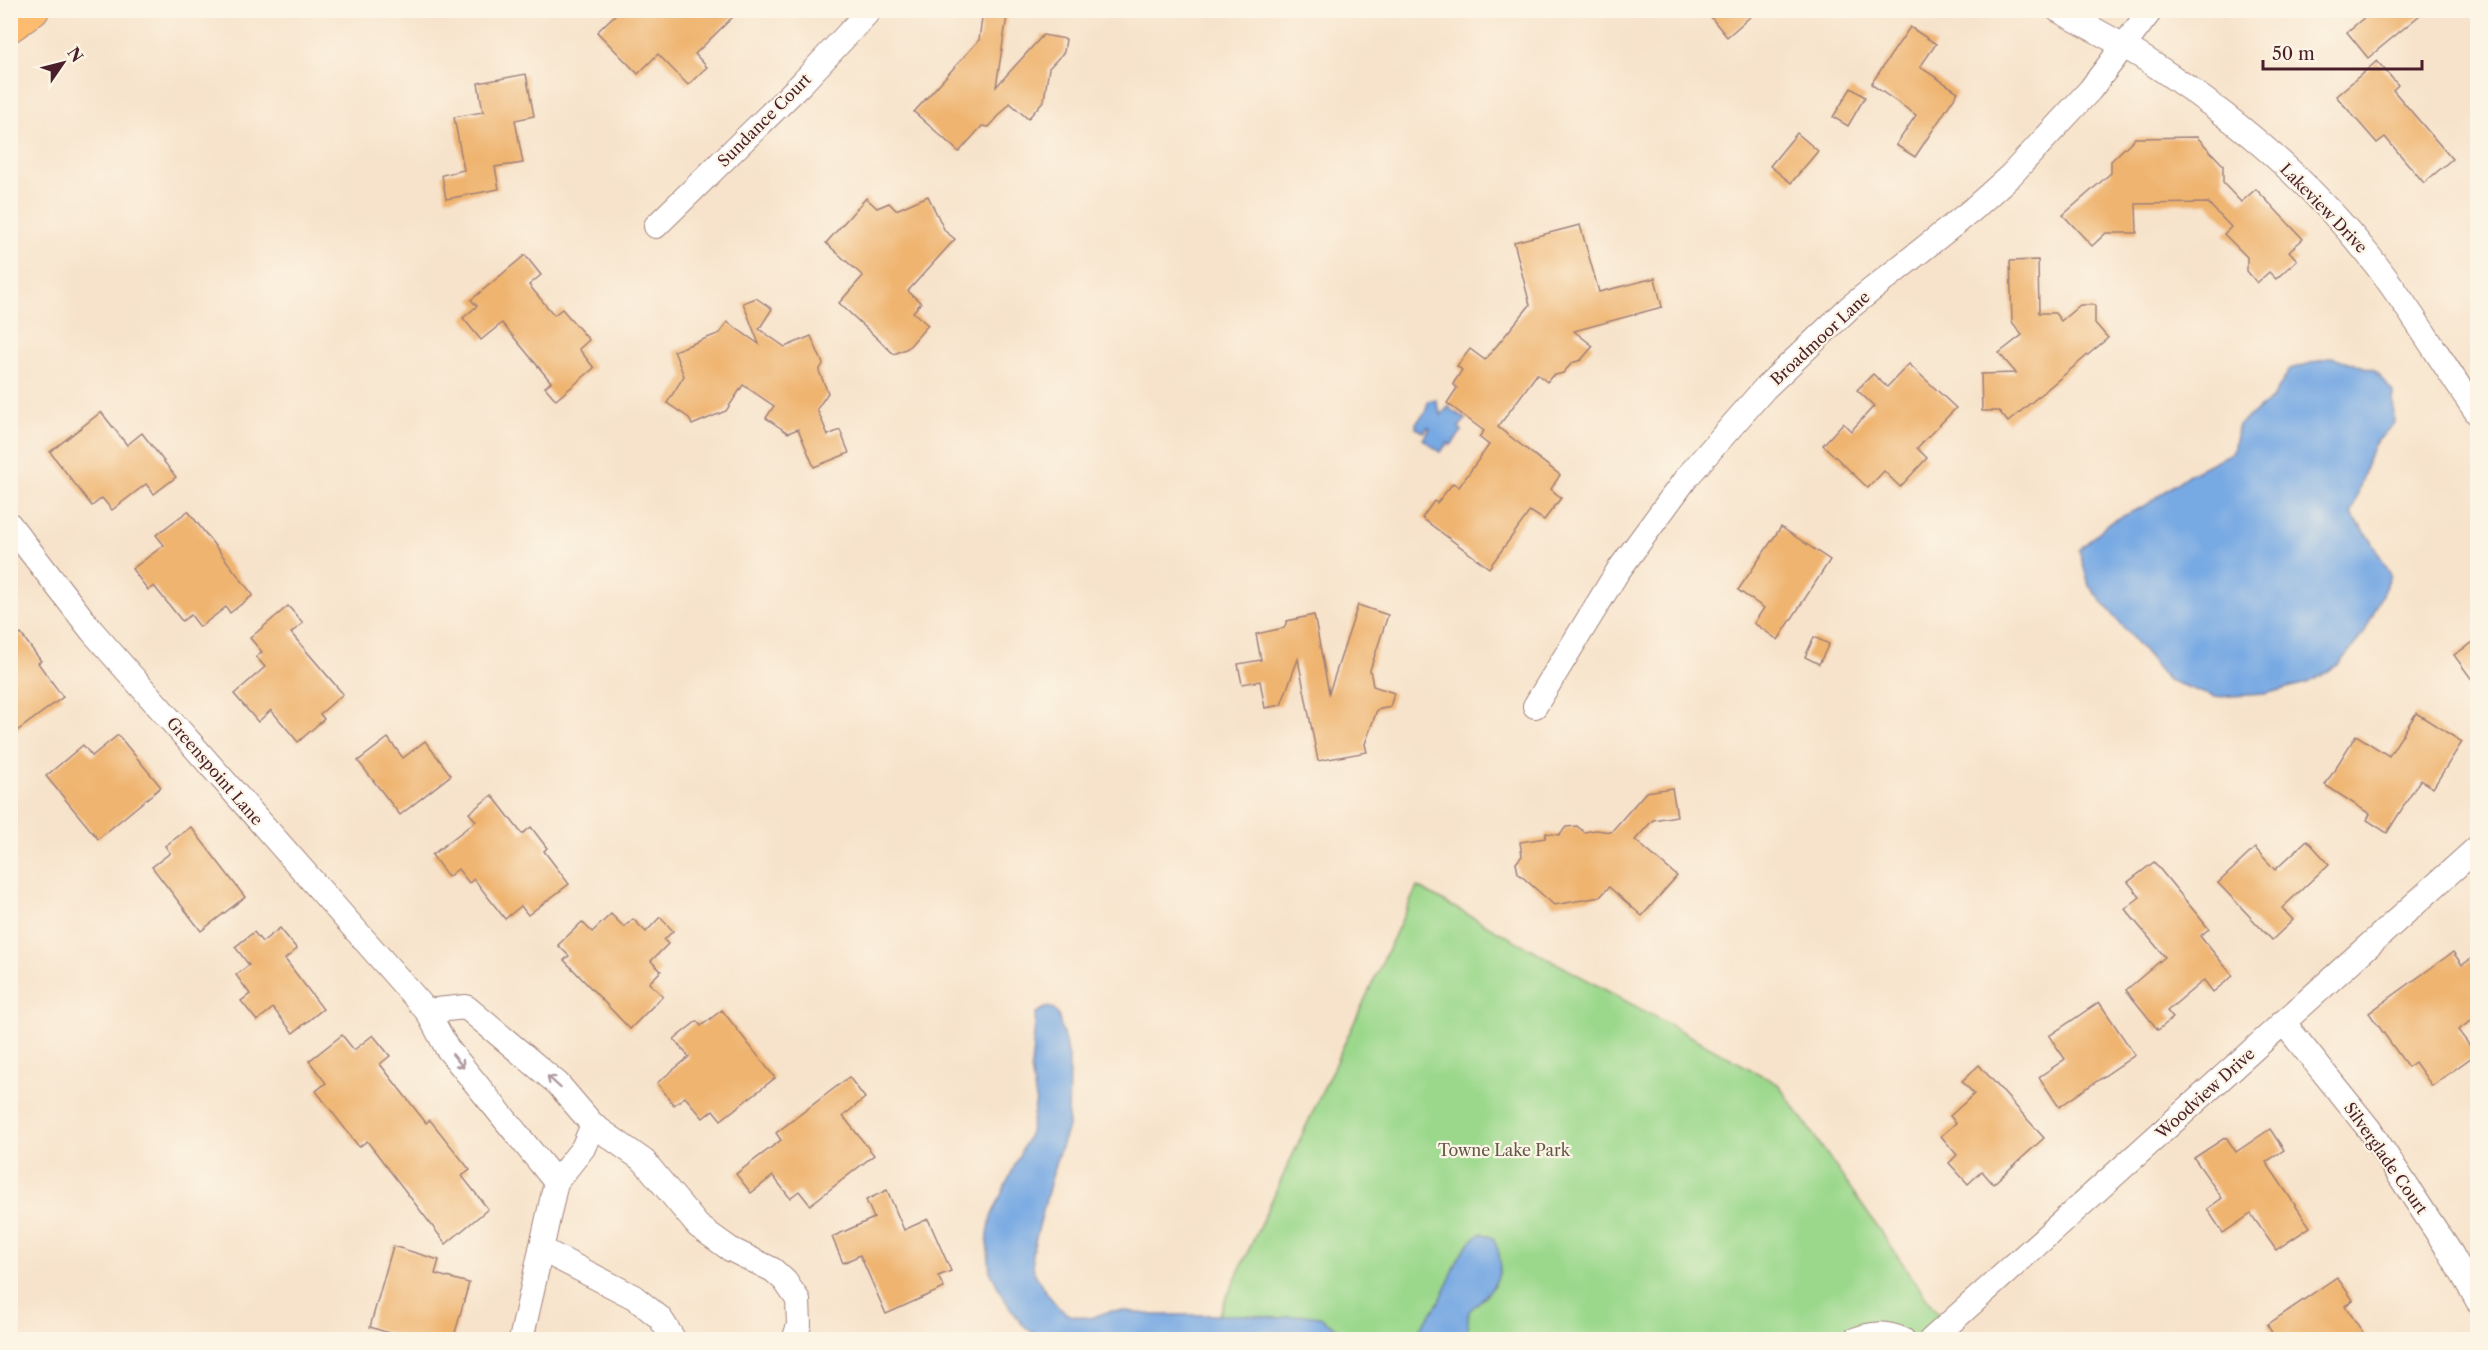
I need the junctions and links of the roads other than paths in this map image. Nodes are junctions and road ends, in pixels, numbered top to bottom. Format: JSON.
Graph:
{"nodes":[{"id":1,"x":33,"y":10,"type":"edge"},
{"id":2,"x":870,"y":10,"type":"edge"},
{"id":3,"x":2058,"y":10,"type":"edge"},
{"id":4,"x":2151,"y":10,"type":"edge"},
{"id":5,"x":10,"y":26,"type":"edge"},
{"id":6,"x":2124,"y":46,"type":"junction"},
{"id":7,"x":656,"y":226,"type":"dead end"},
{"id":8,"x":2478,"y":414,"type":"edge"},
{"id":9,"x":10,"y":525,"type":"edge"},
{"id":10,"x":1535,"y":706,"type":"dead end"},
{"id":11,"x":2478,"y":847,"type":"edge"},
{"id":12,"x":427,"y":1011,"type":"junction"},
{"id":13,"x":2283,"y":1022,"type":"junction"},
{"id":14,"x":593,"y":1125,"type":"junction"},
{"id":15,"x":556,"y":1182,"type":"junction"},
{"id":16,"x":541,"y":1249,"type":"junction"},
{"id":17,"x":2478,"y":1301,"type":"edge"},
{"id":18,"x":521,"y":1340,"type":"edge"},
{"id":19,"x":674,"y":1340,"type":"edge"},
{"id":20,"x":794,"y":1340,"type":"edge"},
{"id":21,"x":1854,"y":1340,"type":"edge"},
{"id":22,"x":1903,"y":1340,"type":"edge"},
{"id":23,"x":1931,"y":1340,"type":"edge"}],
"edges":[{"from":1,"to":5,"type":"main road"},
{"from":2,"to":7,"type":"street","name":"Sundance Court"},
{"from":3,"to":6,"type":"street","name":"Lakeview Drive"},
{"from":4,"to":6,"type":"street","name":"Broadmoor Lane"},
{"from":6,"to":8,"type":"street","name":"Lakeview Drive"},
{"from":6,"to":10,"type":"street","name":"Broadmoor Lane"},
{"from":9,"to":12,"type":"street","name":"Greenspoint Lane"},
{"from":11,"to":13,"type":"street","name":"Woodview Drive"},
{"from":14,"to":12,"type":"street","one_way":true},
{"from":12,"to":15,"type":"street","name":"Greenspoint Lane","one_way":true},
{"from":13,"to":17,"type":"street","name":"Silverglade Court"},
{"from":13,"to":23,"type":"street","name":"Woodview Drive"},
{"from":14,"to":15,"type":"street"},
{"from":14,"to":20,"type":"street"},
{"from":15,"to":16,"type":"street"},
{"from":16,"to":18,"type":"street"},
{"from":16,"to":19,"type":"street"},
{"from":21,"to":22,"type":"street"}]}
